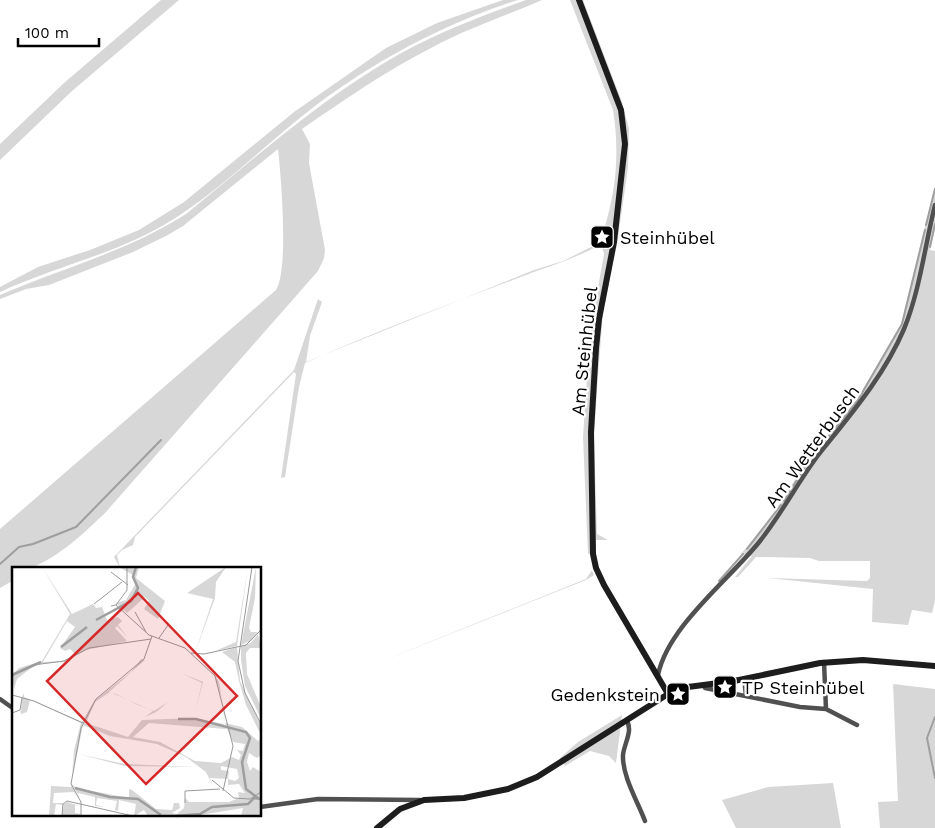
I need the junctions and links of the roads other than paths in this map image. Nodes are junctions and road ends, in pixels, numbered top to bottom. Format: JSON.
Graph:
{"nodes":[{"id":1,"x":579,"y":0,"type":"edge"},
{"id":2,"x":935,"y":204,"type":"edge"},
{"id":3,"x":824,"y":662,"type":"junction"},
{"id":4,"x":935,"y":666,"type":"edge"},
{"id":5,"x":658,"y":675,"type":"junction"},
{"id":6,"x":744,"y":679,"type":"junction"},
{"id":7,"x":704,"y":686,"type":"junction"},
{"id":8,"x":668,"y":694,"type":"junction"},
{"id":9,"x":746,"y":695,"type":"junction"},
{"id":10,"x":0,"y":699,"type":"edge"},
{"id":11,"x":12,"y":707,"type":"edge"},
{"id":12,"x":826,"y":709,"type":"junction"},
{"id":13,"x":624,"y":722,"type":"junction"},
{"id":14,"x":857,"y":725,"type":"dead end"},
{"id":15,"x":397,"y":800,"type":"junction"},
{"id":16,"x":424,"y":800,"type":"junction"},
{"id":17,"x":261,"y":807,"type":"edge"},
{"id":18,"x":400,"y":809,"type":"junction"},
{"id":19,"x":645,"y":821,"type":"dead end"},
{"id":20,"x":377,"y":828,"type":"edge"}],
"edges":[{"from":1,"to":5,"type":"street","name":"Am Steinhübel"},
{"from":2,"to":5,"type":"street","name":"Am Wetterbusch"},
{"from":3,"to":4,"type":"street"},
{"from":3,"to":6,"type":"street"},
{"from":3,"to":12,"type":"street"},
{"from":5,"to":8,"type":"street","name":"Am Steinhübel"},
{"from":6,"to":7,"type":"street"},
{"from":6,"to":9,"type":"street"},
{"from":7,"to":8,"type":"street"},
{"from":7,"to":9,"type":"street"},
{"from":8,"to":13,"type":"street"},
{"from":9,"to":12,"type":"street"},
{"from":10,"to":11,"type":"street"},
{"from":12,"to":14,"type":"street"},
{"from":13,"to":16,"type":"street"},
{"from":13,"to":19,"type":"street"},
{"from":15,"to":16,"type":"street"},
{"from":15,"to":17,"type":"street"},
{"from":15,"to":18,"type":"street"},
{"from":16,"to":18,"type":"street"},
{"from":18,"to":20,"type":"street"}]}
